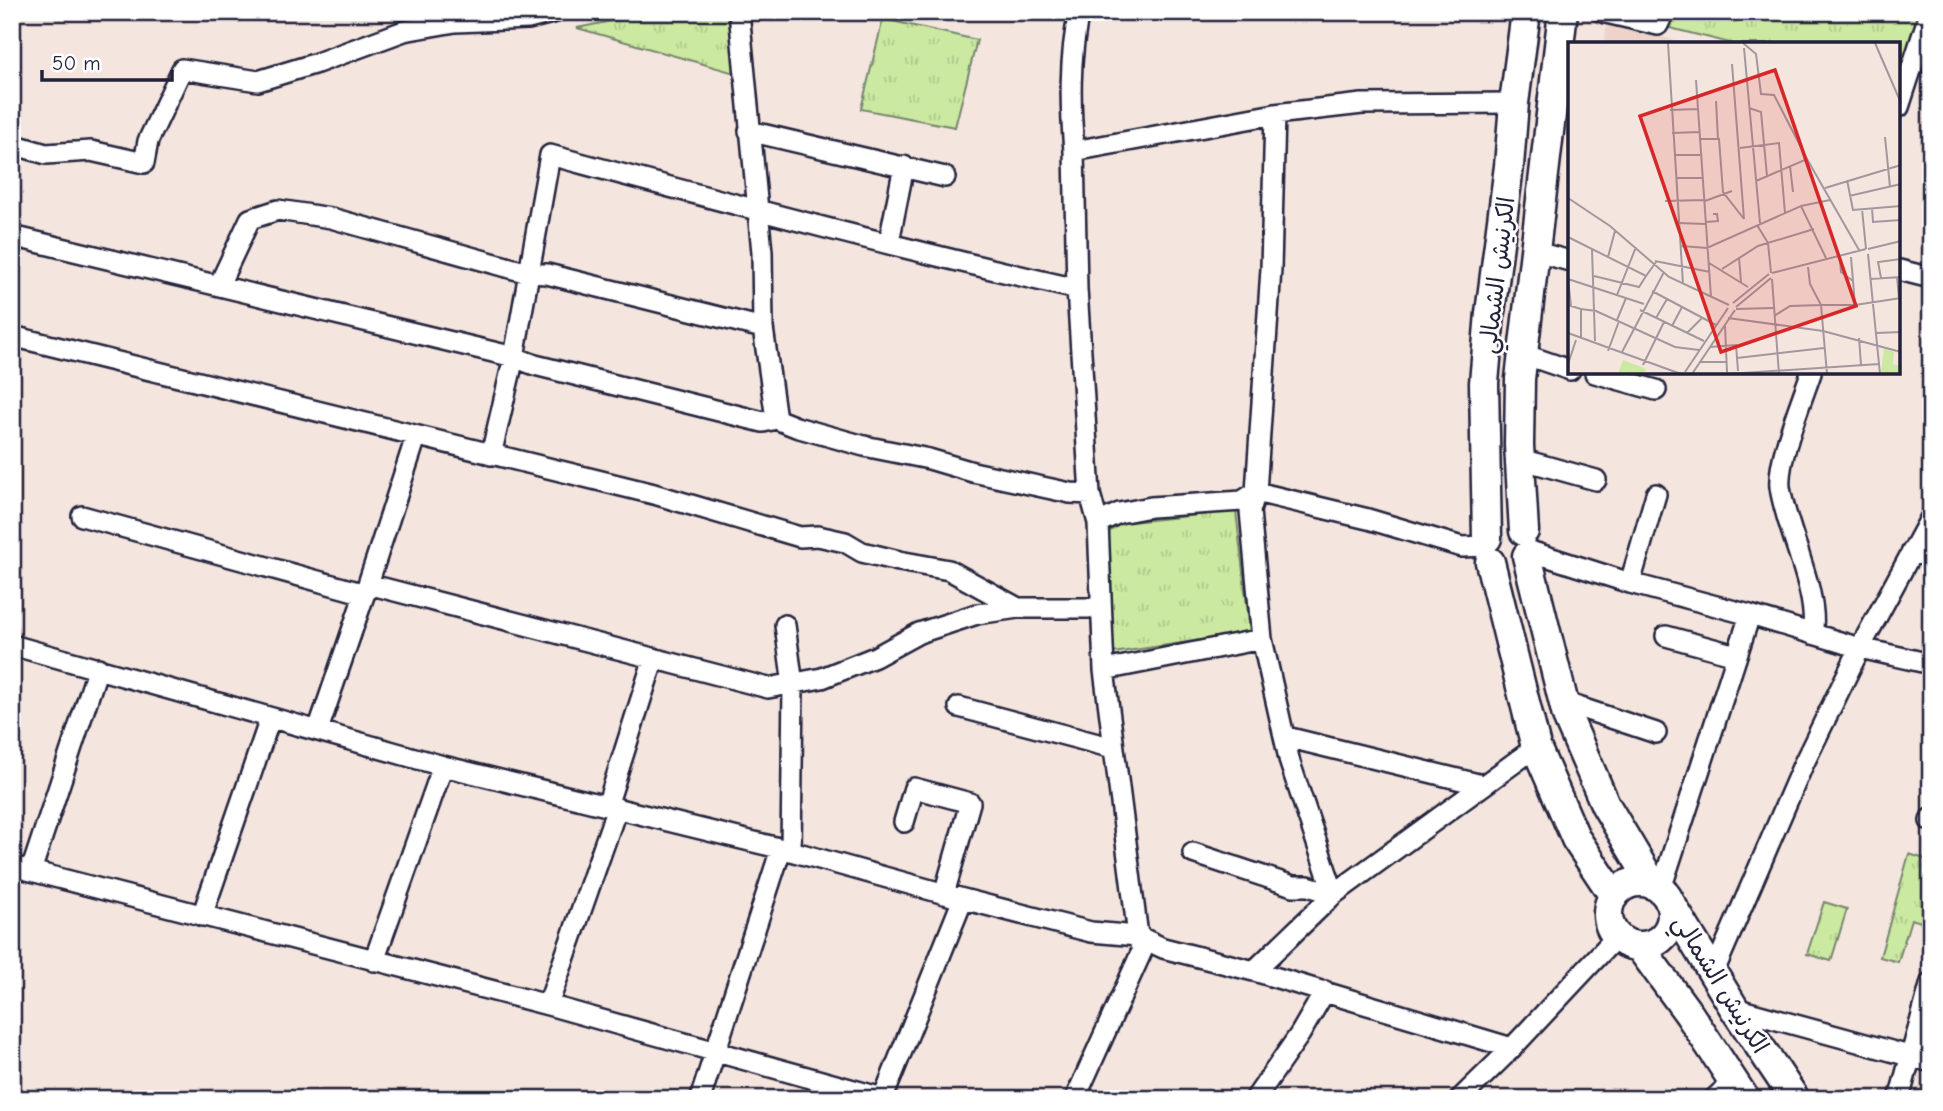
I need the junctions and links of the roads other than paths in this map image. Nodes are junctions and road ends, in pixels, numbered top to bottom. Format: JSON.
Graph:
{"nodes":[{"id":1,"x":556,"y":12,"type":"edge"},
{"id":2,"x":739,"y":12,"type":"edge"},
{"id":3,"x":1079,"y":12,"type":"edge"},
{"id":4,"x":1526,"y":12,"type":"edge"},
{"id":5,"x":1563,"y":12,"type":"edge"},
{"id":6,"x":1602,"y":12,"type":"edge"},
{"id":7,"x":1664,"y":12,"type":"edge"},
{"id":8,"x":1930,"y":12,"type":"edge"},
{"id":9,"x":1901,"y":101,"type":"edge"},
{"id":10,"x":1514,"y":103,"type":"junction"},
{"id":11,"x":1275,"y":114,"type":"junction"},
{"id":12,"x":749,"y":131,"type":"junction"},
{"id":13,"x":12,"y":144,"type":"edge"},
{"id":14,"x":1074,"y":151,"type":"junction"},
{"id":15,"x":904,"y":166,"type":"junction"},
{"id":16,"x":945,"y":177,"type":"dead end"},
{"id":17,"x":757,"y":210,"type":"junction"},
{"id":18,"x":12,"y":236,"type":"edge"},
{"id":19,"x":889,"y":242,"type":"junction"},
{"id":20,"x":1536,"y":252,"type":"junction"},
{"id":21,"x":1568,"y":260,"type":"edge"},
{"id":22,"x":1901,"y":270,"type":"edge"},
{"id":23,"x":528,"y":272,"type":"junction"},
{"id":24,"x":1931,"y":278,"type":"edge"},
{"id":25,"x":219,"y":285,"type":"junction"},
{"id":26,"x":1077,"y":289,"type":"junction"},
{"id":27,"x":763,"y":328,"type":"junction"},
{"id":28,"x":12,"y":336,"type":"edge"},
{"id":29,"x":1523,"y":354,"type":"junction"},
{"id":30,"x":514,"y":357,"type":"junction"},
{"id":31,"x":1568,"y":369,"type":"edge"},
{"id":32,"x":1599,"y":374,"type":"edge"},
{"id":33,"x":1811,"y":374,"type":"edge"},
{"id":34,"x":1656,"y":390,"type":"dead end"},
{"id":35,"x":776,"y":419,"type":"junction"},
{"id":36,"x":416,"y":437,"type":"junction"},
{"id":37,"x":491,"y":455,"type":"junction"},
{"id":38,"x":1520,"y":459,"type":"junction"},
{"id":39,"x":1596,"y":480,"type":"dead end"},
{"id":40,"x":1256,"y":492,"type":"junction"},
{"id":41,"x":1090,"y":494,"type":"junction"},
{"id":42,"x":1656,"y":494,"type":"dead end"},
{"id":43,"x":82,"y":516,"type":"dead end"},
{"id":44,"x":1931,"y":517,"type":"edge"},
{"id":45,"x":1098,"y":523,"type":"junction"},
{"id":46,"x":1527,"y":546,"type":"junction"},
{"id":47,"x":1487,"y":548,"type":"junction"},
{"id":48,"x":1922,"y":554,"type":"edge"},
{"id":49,"x":1630,"y":583,"type":"junction"},
{"id":50,"x":367,"y":589,"type":"junction"},
{"id":51,"x":1018,"y":608,"type":"junction"},
{"id":52,"x":1101,"y":608,"type":"junction"},
{"id":53,"x":1750,"y":615,"type":"junction"},
{"id":54,"x":785,"y":625,"type":"dead end"},
{"id":55,"x":1812,"y":634,"type":"junction"},
{"id":56,"x":1666,"y":635,"type":"dead end"},
{"id":57,"x":1262,"y":639,"type":"junction"},
{"id":58,"x":12,"y":645,"type":"edge"},
{"id":59,"x":1860,"y":648,"type":"junction"},
{"id":60,"x":1737,"y":655,"type":"junction"},
{"id":61,"x":654,"y":658,"type":"junction"},
{"id":62,"x":1931,"y":664,"type":"edge"},
{"id":63,"x":98,"y":668,"type":"junction"},
{"id":64,"x":1104,"y":670,"type":"junction"},
{"id":65,"x":793,"y":685,"type":"junction"},
{"id":66,"x":1563,"y":702,"type":"junction"},
{"id":67,"x":960,"y":706,"type":"dead end"},
{"id":68,"x":270,"y":719,"type":"junction"},
{"id":69,"x":318,"y":730,"type":"junction"},
{"id":70,"x":1656,"y":733,"type":"dead end"},
{"id":71,"x":1286,"y":737,"type":"junction"},
{"id":72,"x":1536,"y":747,"type":"junction"},
{"id":73,"x":1113,"y":748,"type":"junction"},
{"id":74,"x":443,"y":766,"type":"junction"},
{"id":75,"x":1482,"y":785,"type":"junction"},
{"id":76,"x":612,"y":807,"type":"junction"},
{"id":77,"x":904,"y":822,"type":"dead end"},
{"id":78,"x":786,"y":850,"type":"junction"},
{"id":79,"x":1193,"y":853,"type":"dead end"},
{"id":80,"x":22,"y":868,"type":"edge"},
{"id":81,"x":1661,"y":892,"type":"junction"},
{"id":82,"x":1334,"y":894,"type":"junction"},
{"id":83,"x":1614,"y":896,"type":"junction"},
{"id":84,"x":953,"y":897,"type":"junction"},
{"id":85,"x":202,"y":916,"type":"junction"},
{"id":86,"x":1138,"y":936,"type":"junction"},
{"id":87,"x":1628,"y":941,"type":"junction"},
{"id":88,"x":374,"y":961,"type":"junction"},
{"id":89,"x":1254,"y":971,"type":"junction"},
{"id":90,"x":1713,"y":974,"type":"junction"},
{"id":91,"x":1931,"y":982,"type":"edge"},
{"id":92,"x":1325,"y":991,"type":"junction"},
{"id":93,"x":548,"y":1004,"type":"junction"},
{"id":94,"x":1734,"y":1008,"type":"junction"},
{"id":95,"x":1512,"y":1048,"type":"junction"},
{"id":96,"x":717,"y":1051,"type":"junction"},
{"id":97,"x":1911,"y":1056,"type":"junction"},
{"id":98,"x":1931,"y":1062,"type":"edge"},
{"id":99,"x":1730,"y":1093,"type":"edge"},
{"id":100,"x":884,"y":1098,"type":"edge"},
{"id":101,"x":700,"y":1099,"type":"edge"},
{"id":102,"x":1075,"y":1099,"type":"edge"},
{"id":103,"x":1255,"y":1099,"type":"edge"},
{"id":104,"x":1460,"y":1099,"type":"edge"},
{"id":105,"x":1795,"y":1099,"type":"edge"},
{"id":106,"x":1899,"y":1099,"type":"edge"}],
"edges":[{"from":1,"to":13,"type":"street"},
{"from":2,"to":12,"type":"street"},
{"from":3,"to":14,"type":"street"},
{"from":4,"to":10,"type":"main road","name":"الكرنيش الشمالي"},
{"from":5,"to":20,"type":"main road","name":"الكرنيش الشمالي"},
{"from":6,"to":7,"type":"street"},
{"from":8,"to":9,"type":"street"},
{"from":10,"to":11,"type":"street"},
{"from":10,"to":47,"type":"main road","name":"الكرنيش الشمالي"},
{"from":11,"to":14,"type":"street"},
{"from":11,"to":40,"type":"street"},
{"from":12,"to":15,"type":"street"},
{"from":12,"to":17,"type":"street"},
{"from":14,"to":26,"type":"street"},
{"from":15,"to":16,"type":"street"},
{"from":15,"to":19,"type":"street"},
{"from":17,"to":19,"type":"street"},
{"from":17,"to":23,"type":"street"},
{"from":17,"to":27,"type":"street"},
{"from":18,"to":25,"type":"street"},
{"from":19,"to":26,"type":"street"},
{"from":20,"to":21,"type":"street"},
{"from":20,"to":29,"type":"main road","name":"الكرنيش الشمالي"},
{"from":22,"to":24,"type":"street"},
{"from":23,"to":25,"type":"street"},
{"from":23,"to":27,"type":"street"},
{"from":23,"to":30,"type":"street"},
{"from":25,"to":30,"type":"street"},
{"from":26,"to":41,"type":"street"},
{"from":27,"to":35,"type":"street"},
{"from":28,"to":36,"type":"street"},
{"from":29,"to":31,"type":"street"},
{"from":29,"to":38,"type":"main road","name":"الكرنيش الشمالي"},
{"from":30,"to":35,"type":"street"},
{"from":30,"to":37,"type":"street"},
{"from":32,"to":34,"type":"street"},
{"from":33,"to":55,"type":"street"},
{"from":35,"to":41,"type":"street"},
{"from":36,"to":37,"type":"street"},
{"from":36,"to":50,"type":"street"},
{"from":37,"to":51,"type":"street"},
{"from":38,"to":39,"type":"street"},
{"from":38,"to":46,"type":"main road","name":"الكرنيش الشمالي"},
{"from":40,"to":45,"type":"street"},
{"from":40,"to":47,"type":"street"},
{"from":40,"to":57,"type":"street"},
{"from":41,"to":45,"type":"street"},
{"from":42,"to":49,"type":"street"},
{"from":43,"to":50,"type":"street"},
{"from":44,"to":48,"type":"street"},
{"from":45,"to":52,"type":"street"},
{"from":46,"to":47,"type":"main road"},
{"from":46,"to":47,"type":"main road"},
{"from":46,"to":49,"type":"street"},
{"from":46,"to":66,"type":"main road","name":"الكرنيش الشمالي"},
{"from":47,"to":72,"type":"main road","name":"الكرنيش الشمالي"},
{"from":48,"to":59,"type":"street"},
{"from":49,"to":53,"type":"street"},
{"from":50,"to":61,"type":"street"},
{"from":50,"to":69,"type":"street"},
{"from":51,"to":52,"type":"street"},
{"from":51,"to":65,"type":"street"},
{"from":52,"to":64,"type":"street"},
{"from":53,"to":55,"type":"street"},
{"from":53,"to":60,"type":"street"},
{"from":54,"to":65,"type":"street"},
{"from":55,"to":59,"type":"street"},
{"from":56,"to":60,"type":"street"},
{"from":57,"to":64,"type":"street"},
{"from":57,"to":71,"type":"street"},
{"from":58,"to":63,"type":"street"},
{"from":59,"to":62,"type":"street"},
{"from":59,"to":90,"type":"street"},
{"from":60,"to":81,"type":"street"},
{"from":61,"to":65,"type":"street"},
{"from":61,"to":76,"type":"street"},
{"from":63,"to":68,"type":"street"},
{"from":63,"to":80,"type":"street"},
{"from":64,"to":73,"type":"street"},
{"from":65,"to":78,"type":"street"},
{"from":66,"to":70,"type":"street"},
{"from":66,"to":81,"type":"main road","name":"الكرنيش الشمالي"},
{"from":67,"to":73,"type":"street"},
{"from":68,"to":69,"type":"street"},
{"from":68,"to":85,"type":"street"},
{"from":69,"to":74,"type":"street"},
{"from":71,"to":75,"type":"street"},
{"from":71,"to":82,"type":"street"},
{"from":72,"to":75,"type":"street"},
{"from":72,"to":83,"type":"main road","name":"الكرنيش الشمالي"},
{"from":73,"to":86,"type":"street"},
{"from":74,"to":76,"type":"street"},
{"from":74,"to":88,"type":"street"},
{"from":75,"to":82,"type":"street"},
{"from":76,"to":78,"type":"street"},
{"from":76,"to":93,"type":"street"},
{"from":77,"to":84,"type":"street"},
{"from":78,"to":84,"type":"street"},
{"from":78,"to":96,"type":"street"},
{"from":79,"to":82,"type":"street"},
{"from":80,"to":85,"type":"street"},
{"from":81,"to":83,"type":"main road"},
{"from":81,"to":87,"type":"main road"},
{"from":81,"to":90,"type":"main road","name":"الكرنيش الشمالي"},
{"from":82,"to":89,"type":"street"},
{"from":83,"to":87,"type":"main road"},
{"from":84,"to":86,"type":"street"},
{"from":84,"to":100,"type":"street"},
{"from":85,"to":88,"type":"street"},
{"from":86,"to":89,"type":"street"},
{"from":86,"to":102,"type":"street"},
{"from":87,"to":95,"type":"street"},
{"from":87,"to":99,"type":"main road","name":"الكرنيش الشمالي"},
{"from":88,"to":93,"type":"street"},
{"from":89,"to":92,"type":"street"},
{"from":90,"to":94,"type":"main road","name":"الكرنيش الشمالي"},
{"from":91,"to":97,"type":"street"},
{"from":92,"to":95,"type":"street"},
{"from":92,"to":103,"type":"street"},
{"from":93,"to":96,"type":"street"},
{"from":94,"to":97,"type":"street"},
{"from":94,"to":105,"type":"main road","name":"الكرنيش الشمالي"},
{"from":95,"to":104,"type":"street"},
{"from":96,"to":100,"type":"street"},
{"from":96,"to":101,"type":"street"},
{"from":97,"to":98,"type":"street"},
{"from":97,"to":106,"type":"street"}]}
